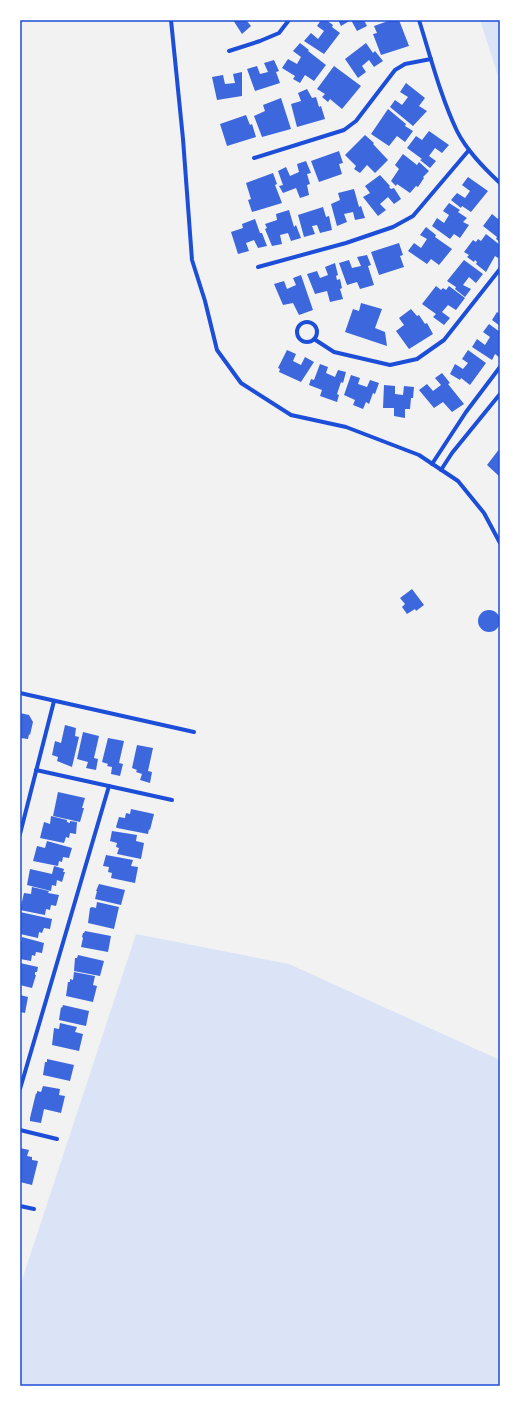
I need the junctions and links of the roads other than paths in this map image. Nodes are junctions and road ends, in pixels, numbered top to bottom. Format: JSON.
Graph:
{"nodes":[{"id":1,"x":171,"y":20,"type":"edge"},
{"id":2,"x":289,"y":20,"type":"edge"},
{"id":3,"x":419,"y":20,"type":"edge"},
{"id":4,"x":229,"y":51,"type":"dead end"},
{"id":5,"x":431,"y":59,"type":"junction"},
{"id":6,"x":469,"y":150,"type":"junction"},
{"id":7,"x":254,"y":158,"type":"dead end"},
{"id":8,"x":500,"y":183,"type":"edge"},
{"id":9,"x":258,"y":267,"type":"dead end"},
{"id":10,"x":500,"y":269,"type":"edge"},
{"id":11,"x":314,"y":339,"type":"junction"},
{"id":12,"x":500,"y":367,"type":"edge"},
{"id":13,"x":500,"y":394,"type":"edge"},
{"id":14,"x":432,"y":464,"type":"junction"},
{"id":15,"x":441,"y":470,"type":"junction"},
{"id":16,"x":500,"y":542,"type":"edge"},
{"id":17,"x":20,"y":693,"type":"edge"},
{"id":18,"x":54,"y":701,"type":"junction"},
{"id":19,"x":194,"y":732,"type":"dead end"},
{"id":20,"x":36,"y":770,"type":"junction"},
{"id":21,"x":108,"y":786,"type":"junction"},
{"id":22,"x":172,"y":800,"type":"dead end"},
{"id":23,"x":20,"y":834,"type":"edge"},
{"id":24,"x":20,"y":1089,"type":"edge"},
{"id":25,"x":20,"y":1130,"type":"edge"},
{"id":26,"x":57,"y":1139,"type":"dead end"},
{"id":27,"x":20,"y":1206,"type":"edge"},
{"id":28,"x":34,"y":1209,"type":"dead end"}],
"edges":[{"from":1,"to":14,"type":"street"},
{"from":2,"to":4,"type":"street"},
{"from":3,"to":5,"type":"street"},
{"from":5,"to":6,"type":"street"},
{"from":5,"to":7,"type":"street"},
{"from":6,"to":8,"type":"street"},
{"from":6,"to":9,"type":"street"},
{"from":10,"to":11,"type":"street"},
{"from":11,"to":11,"type":"street"},
{"from":12,"to":14,"type":"street"},
{"from":13,"to":15,"type":"street"},
{"from":14,"to":15,"type":"street"},
{"from":15,"to":16,"type":"street"},
{"from":17,"to":18,"type":"street"},
{"from":18,"to":19,"type":"street"},
{"from":18,"to":20,"type":"street"},
{"from":20,"to":21,"type":"street"},
{"from":20,"to":23,"type":"street"},
{"from":21,"to":22,"type":"street"},
{"from":21,"to":24,"type":"street"},
{"from":25,"to":26,"type":"street"},
{"from":27,"to":28,"type":"street"}]}
